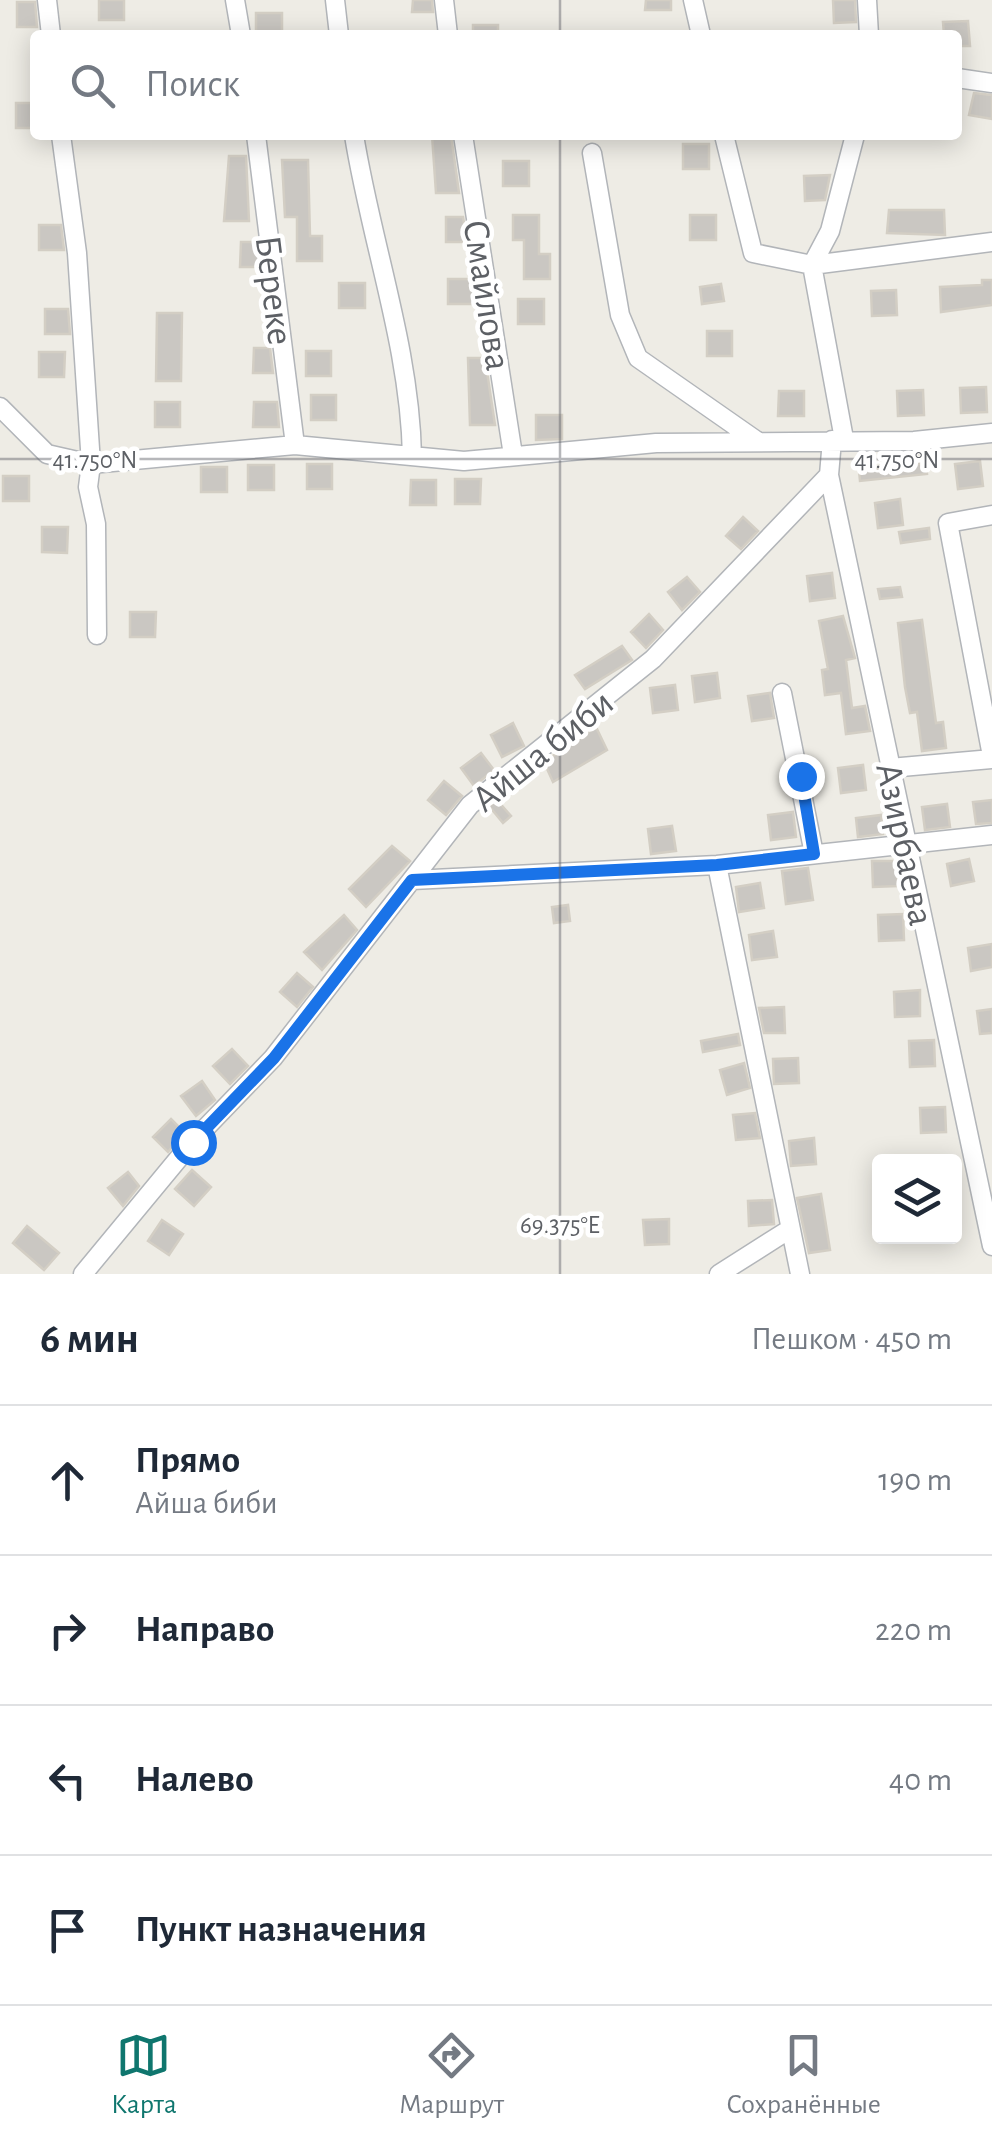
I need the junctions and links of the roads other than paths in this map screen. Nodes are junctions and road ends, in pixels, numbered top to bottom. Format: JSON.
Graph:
{"nodes":[{"id":1,"x":47,"y":0,"type":"edge"},
{"id":2,"x":234,"y":0,"type":"edge"},
{"id":3,"x":335,"y":0,"type":"edge"},
{"id":4,"x":444,"y":0,"type":"edge"},
{"id":5,"x":693,"y":0,"type":"edge"},
{"id":6,"x":867,"y":0,"type":"edge"},
{"id":7,"x":50,"y":30,"type":"edge"},
{"id":8,"x":240,"y":30,"type":"edge"},
{"id":9,"x":339,"y":30,"type":"edge"},
{"id":10,"x":447,"y":30,"type":"edge"},
{"id":11,"x":700,"y":30,"type":"edge"},
{"id":12,"x":868,"y":30,"type":"edge"},
{"id":13,"x":962,"y":79,"type":"edge"},
{"id":14,"x":992,"y":83,"type":"edge"},
{"id":15,"x":63,"y":140,"type":"edge"},
{"id":16,"x":257,"y":140,"type":"edge"},
{"id":17,"x":355,"y":140,"type":"edge"},
{"id":18,"x":464,"y":140,"type":"edge"},
{"id":19,"x":725,"y":140,"type":"edge"},
{"id":20,"x":854,"y":140,"type":"edge"},
{"id":21,"x":592,"y":152,"type":"dead end"},
{"id":22,"x":992,"y":242,"type":"edge"},
{"id":23,"x":812,"y":266,"type":"junction"},
{"id":24,"x":0,"y":407,"type":"edge"},
{"id":25,"x":992,"y":434,"type":"edge"},
{"id":26,"x":838,"y":440,"type":"junction"},
{"id":27,"x":757,"y":442,"type":"junction"},
{"id":28,"x":295,"y":446,"type":"junction"},
{"id":29,"x":514,"y":455,"type":"junction"},
{"id":30,"x":412,"y":456,"type":"junction"},
{"id":31,"x":91,"y":464,"type":"junction"},
{"id":32,"x":829,"y":475,"type":"junction"},
{"id":33,"x":992,"y":515,"type":"edge"},
{"id":34,"x":97,"y":635,"type":"dead end"},
{"id":35,"x":782,"y":693,"type":"dead end"},
{"id":36,"x":992,"y":757,"type":"edge"},
{"id":37,"x":890,"y":768,"type":"junction"},
{"id":38,"x":992,"y":836,"type":"edge"},
{"id":39,"x":906,"y":844,"type":"junction"},
{"id":40,"x":814,"y":854,"type":"junction"},
{"id":41,"x":717,"y":865,"type":"junction"},
{"id":42,"x":412,"y":880,"type":"junction"},
{"id":43,"x":790,"y":1229,"type":"junction"},
{"id":44,"x":992,"y":1246,"type":"edge"},
{"id":45,"x":719,"y":1273,"type":"edge"},
{"id":46,"x":84,"y":1274,"type":"edge"},
{"id":47,"x":800,"y":1274,"type":"edge"}],
"edges":[{"from":1,"to":7,"type":"street"},
{"from":2,"to":8,"type":"street"},
{"from":3,"to":9,"type":"street"},
{"from":4,"to":10,"type":"street"},
{"from":5,"to":11,"type":"street"},
{"from":6,"to":12,"type":"street"},
{"from":13,"to":14,"type":"street"},
{"from":15,"to":31,"type":"street"},
{"from":16,"to":28,"type":"street","name":"Береке"},
{"from":17,"to":30,"type":"street"},
{"from":18,"to":29,"type":"street","name":"Смайлова"},
{"from":19,"to":23,"type":"street"},
{"from":20,"to":23,"type":"street"},
{"from":21,"to":27,"type":"street"},
{"from":22,"to":23,"type":"street"},
{"from":23,"to":26,"type":"street","name":"Азирбаева"},
{"from":24,"to":31,"type":"street"},
{"from":25,"to":26,"type":"street"},
{"from":26,"to":27,"type":"street"},
{"from":26,"to":32,"type":"street","name":"Азирбаева"},
{"from":27,"to":29,"type":"street"},
{"from":28,"to":30,"type":"street"},
{"from":28,"to":31,"type":"street"},
{"from":29,"to":30,"type":"street"},
{"from":31,"to":34,"type":"street"},
{"from":32,"to":37,"type":"street","name":"Азирбаева"},
{"from":32,"to":42,"type":"street","name":"Айша биби"},
{"from":33,"to":36,"type":"street"},
{"from":35,"to":40,"type":"street"},
{"from":36,"to":37,"type":"street"},
{"from":37,"to":39,"type":"street","name":"Азирбаева"},
{"from":38,"to":39,"type":"street"},
{"from":39,"to":40,"type":"street"},
{"from":39,"to":44,"type":"street","name":"Азирбаева"},
{"from":40,"to":41,"type":"street"},
{"from":41,"to":42,"type":"street"},
{"from":41,"to":43,"type":"street"},
{"from":42,"to":46,"type":"street","name":"Айша биби"},
{"from":43,"to":45,"type":"street"},
{"from":43,"to":47,"type":"street"}]}
